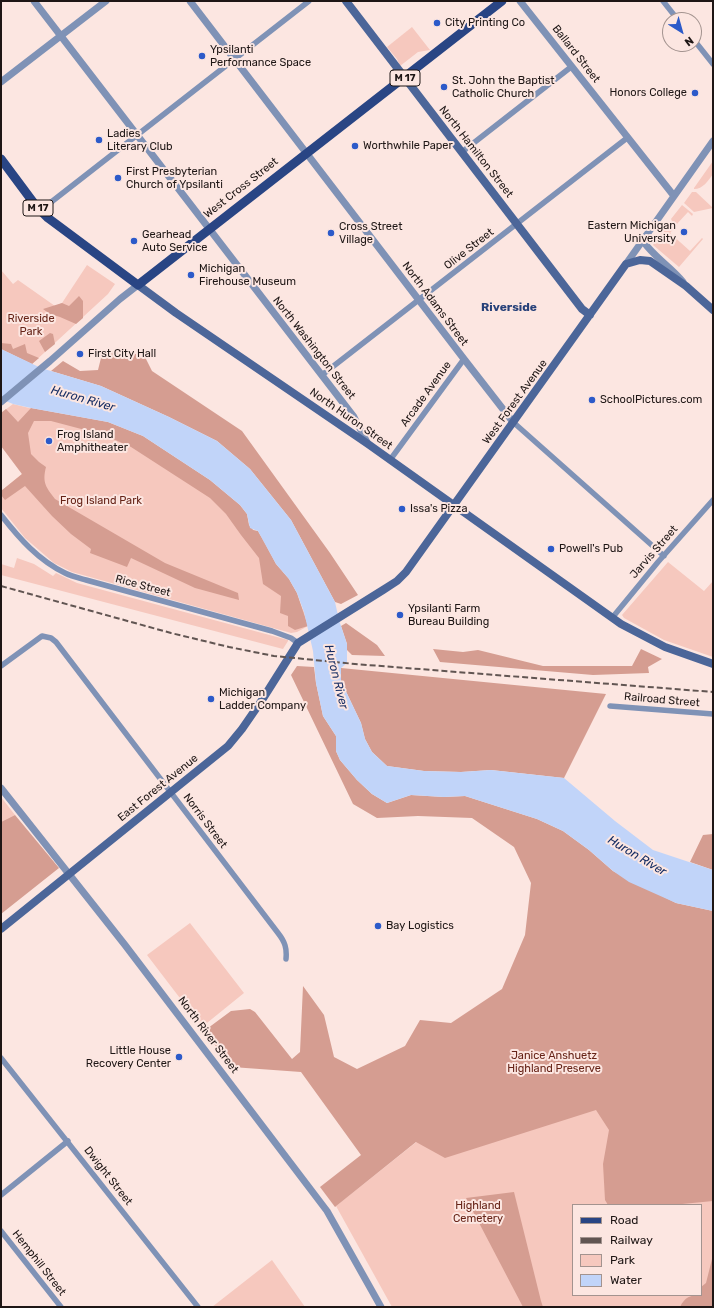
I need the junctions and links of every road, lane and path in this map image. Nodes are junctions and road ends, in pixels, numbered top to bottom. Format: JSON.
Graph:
{"nodes":[{"id":1,"x":34,"y":1,"type":"edge"},
{"id":2,"x":106,"y":1,"type":"edge"},
{"id":3,"x":190,"y":1,"type":"edge"},
{"id":4,"x":309,"y":1,"type":"edge"},
{"id":5,"x":346,"y":1,"type":"edge"},
{"id":6,"x":502,"y":1,"type":"edge"},
{"id":7,"x":520,"y":1,"type":"edge"},
{"id":8,"x":663,"y":1,"type":"edge"},
{"id":9,"x":672,"y":12,"type":"edge"},
{"id":10,"x":61,"y":36,"type":"junction"},
{"id":11,"x":702,"y":50,"type":"edge"},
{"id":12,"x":234,"y":59,"type":"junction"},
{"id":13,"x":713,"y":64,"type":"edge"},
{"id":14,"x":571,"y":67,"type":"junction"},
{"id":15,"x":404,"y":78,"type":"junction"},
{"id":16,"x":1,"y":82,"type":"edge"},
{"id":17,"x":137,"y":135,"type":"junction"},
{"id":18,"x":627,"y":138,"type":"junction"},
{"id":19,"x":713,"y":141,"type":"edge"},
{"id":20,"x":462,"y":152,"type":"junction"},
{"id":21,"x":306,"y":153,"type":"junction"},
{"id":22,"x":1,"y":159,"type":"edge"},
{"id":23,"x":674,"y":196,"type":"junction"},
{"id":24,"x":40,"y":210,"type":"junction"},
{"id":25,"x":517,"y":224,"type":"junction"},
{"id":26,"x":208,"y":229,"type":"junction"},
{"id":27,"x":643,"y":241,"type":"junction"},
{"id":28,"x":626,"y":264,"type":"junction"},
{"id":29,"x":138,"y":285,"type":"junction"},
{"id":30,"x":686,"y":286,"type":"junction"},
{"id":31,"x":419,"y":300,"type":"junction"},
{"id":32,"x":713,"y":310,"type":"edge"},
{"id":33,"x":590,"y":315,"type":"junction"},
{"id":34,"x":464,"y":359,"type":"junction"},
{"id":35,"x":322,"y":376,"type":"junction"},
{"id":36,"x":1,"y":402,"type":"edge"},
{"id":37,"x":513,"y":422,"type":"junction"},
{"id":38,"x":368,"y":444,"type":"junction"},
{"id":39,"x":390,"y":460,"type":"junction"},
{"id":40,"x":713,"y":500,"type":"edge"},
{"id":41,"x":454,"y":505,"type":"junction"},
{"id":42,"x":1,"y":515,"type":"edge"},
{"id":43,"x":664,"y":556,"type":"junction"},
{"id":44,"x":612,"y":618,"type":"junction"},
{"id":45,"x":300,"y":642,"type":"junction"},
{"id":46,"x":713,"y":664,"type":"edge"},
{"id":47,"x":1,"y":666,"type":"edge"},
{"id":48,"x":610,"y":706,"type":"dead end"},
{"id":49,"x":713,"y":714,"type":"edge"},
{"id":50,"x":1,"y":788,"type":"edge"},
{"id":51,"x":170,"y":792,"type":"junction"},
{"id":52,"x":69,"y":874,"type":"junction"},
{"id":53,"x":1,"y":929,"type":"edge"},
{"id":54,"x":286,"y":959,"type":"dead end"},
{"id":55,"x":1,"y":1058,"type":"edge"},
{"id":56,"x":68,"y":1141,"type":"junction"},
{"id":57,"x":1,"y":1195,"type":"edge"},
{"id":58,"x":1,"y":1231,"type":"edge"},
{"id":59,"x":61,"y":1307,"type":"edge"},
{"id":60,"x":198,"y":1307,"type":"edge"},
{"id":61,"x":380,"y":1307,"type":"edge"}],
"edges":[{"from":1,"to":10,"type":"street","name":"North Washington Street"},
{"from":2,"to":10,"type":"street"},
{"from":3,"to":12,"type":"street","name":"North Adams Street"},
{"from":4,"to":12,"type":"street"},
{"from":5,"to":15,"type":"main road","name":"North Hamilton Street"},
{"from":6,"to":15,"type":"main road","name":"West Cross Street","number":"M 17"},
{"from":7,"to":14,"type":"street","name":"Ballard Street"},
{"from":8,"to":9,"type":"street"},
{"from":10,"to":16,"type":"street"},
{"from":10,"to":17,"type":"street","name":"North Washington Street"},
{"from":11,"to":13,"type":"street"},
{"from":12,"to":17,"type":"street"},
{"from":12,"to":21,"type":"street","name":"North Adams Street"},
{"from":14,"to":18,"type":"street","name":"Ballard Street"},
{"from":14,"to":20,"type":"street"},
{"from":15,"to":20,"type":"main road","name":"North Hamilton Street"},
{"from":15,"to":21,"type":"main road","name":"West Cross Street","number":"M 17"},
{"from":17,"to":24,"type":"street"},
{"from":17,"to":26,"type":"street","name":"North Washington Street"},
{"from":18,"to":23,"type":"street","name":"Ballard Street"},
{"from":18,"to":25,"type":"street","name":"Olive Street"},
{"from":19,"to":23,"type":"street","name":"West Forest Avenue"},
{"from":20,"to":25,"type":"main road","name":"North Hamilton Street"},
{"from":21,"to":26,"type":"main road","name":"West Cross Street","number":"M 17"},
{"from":21,"to":31,"type":"street","name":"North Adams Street"},
{"from":22,"to":24,"type":"main road","name":"North Huron Street","number":"M 17"},
{"from":23,"to":27,"type":"street","name":"West Forest Avenue"},
{"from":24,"to":29,"type":"main road","name":"North Huron Street","number":"M 17"},
{"from":25,"to":31,"type":"street","name":"Olive Street"},
{"from":25,"to":33,"type":"main road","name":"North Hamilton Street"},
{"from":26,"to":29,"type":"main road","name":"West Cross Street","number":"M 17"},
{"from":26,"to":35,"type":"street","name":"North Washington Street"},
{"from":27,"to":28,"type":"street","name":"West Forest Avenue"},
{"from":27,"to":30,"type":"street"},
{"from":28,"to":30,"type":"main road"},
{"from":28,"to":33,"type":"main road","name":"West Forest Avenue"},
{"from":29,"to":36,"type":"street","name":"West Cross Street"},
{"from":29,"to":38,"type":"main road","name":"North Huron Street"},
{"from":30,"to":32,"type":"main road"},
{"from":31,"to":34,"type":"street","name":"North Adams Street"},
{"from":31,"to":35,"type":"street","name":"Olive Street"},
{"from":33,"to":37,"type":"main road","name":"West Forest Avenue"},
{"from":34,"to":37,"type":"street","name":"North Adams Street"},
{"from":34,"to":39,"type":"street","name":"Arcade Avenue"},
{"from":35,"to":38,"type":"street","name":"North Washington Street"},
{"from":37,"to":41,"type":"main road","name":"West Forest Avenue"},
{"from":37,"to":43,"type":"street","name":"North Adams Street"},
{"from":38,"to":39,"type":"main road","name":"North Huron Street"},
{"from":39,"to":41,"type":"main road","name":"North Huron Street"},
{"from":40,"to":43,"type":"street","name":"Jarvis Street"},
{"from":41,"to":44,"type":"main road","name":"North Huron Street"},
{"from":41,"to":45,"type":"main road","name":"West Forest Avenue"},
{"from":42,"to":45,"type":"street","name":"Rice Street"},
{"from":43,"to":44,"type":"street","name":"Jarvis Street"},
{"from":44,"to":46,"type":"main road","name":"North Huron Street"},
{"from":45,"to":51,"type":"main road","name":"East Forest Avenue"},
{"from":47,"to":51,"type":"street","name":"Norris Street"},
{"from":48,"to":49,"type":"street","name":"Railroad Street"},
{"from":50,"to":52,"type":"street","name":"North River Street"},
{"from":51,"to":52,"type":"main road","name":"East Forest Avenue"},
{"from":51,"to":54,"type":"street","name":"Norris Street"},
{"from":52,"to":53,"type":"main road","name":"East Forest Avenue"},
{"from":52,"to":61,"type":"street","name":"North River Street"},
{"from":55,"to":56,"type":"street","name":"Dwight Street"},
{"from":56,"to":57,"type":"street"},
{"from":56,"to":60,"type":"street","name":"Dwight Street"},
{"from":58,"to":59,"type":"street","name":"Hemphill Street"}]}
